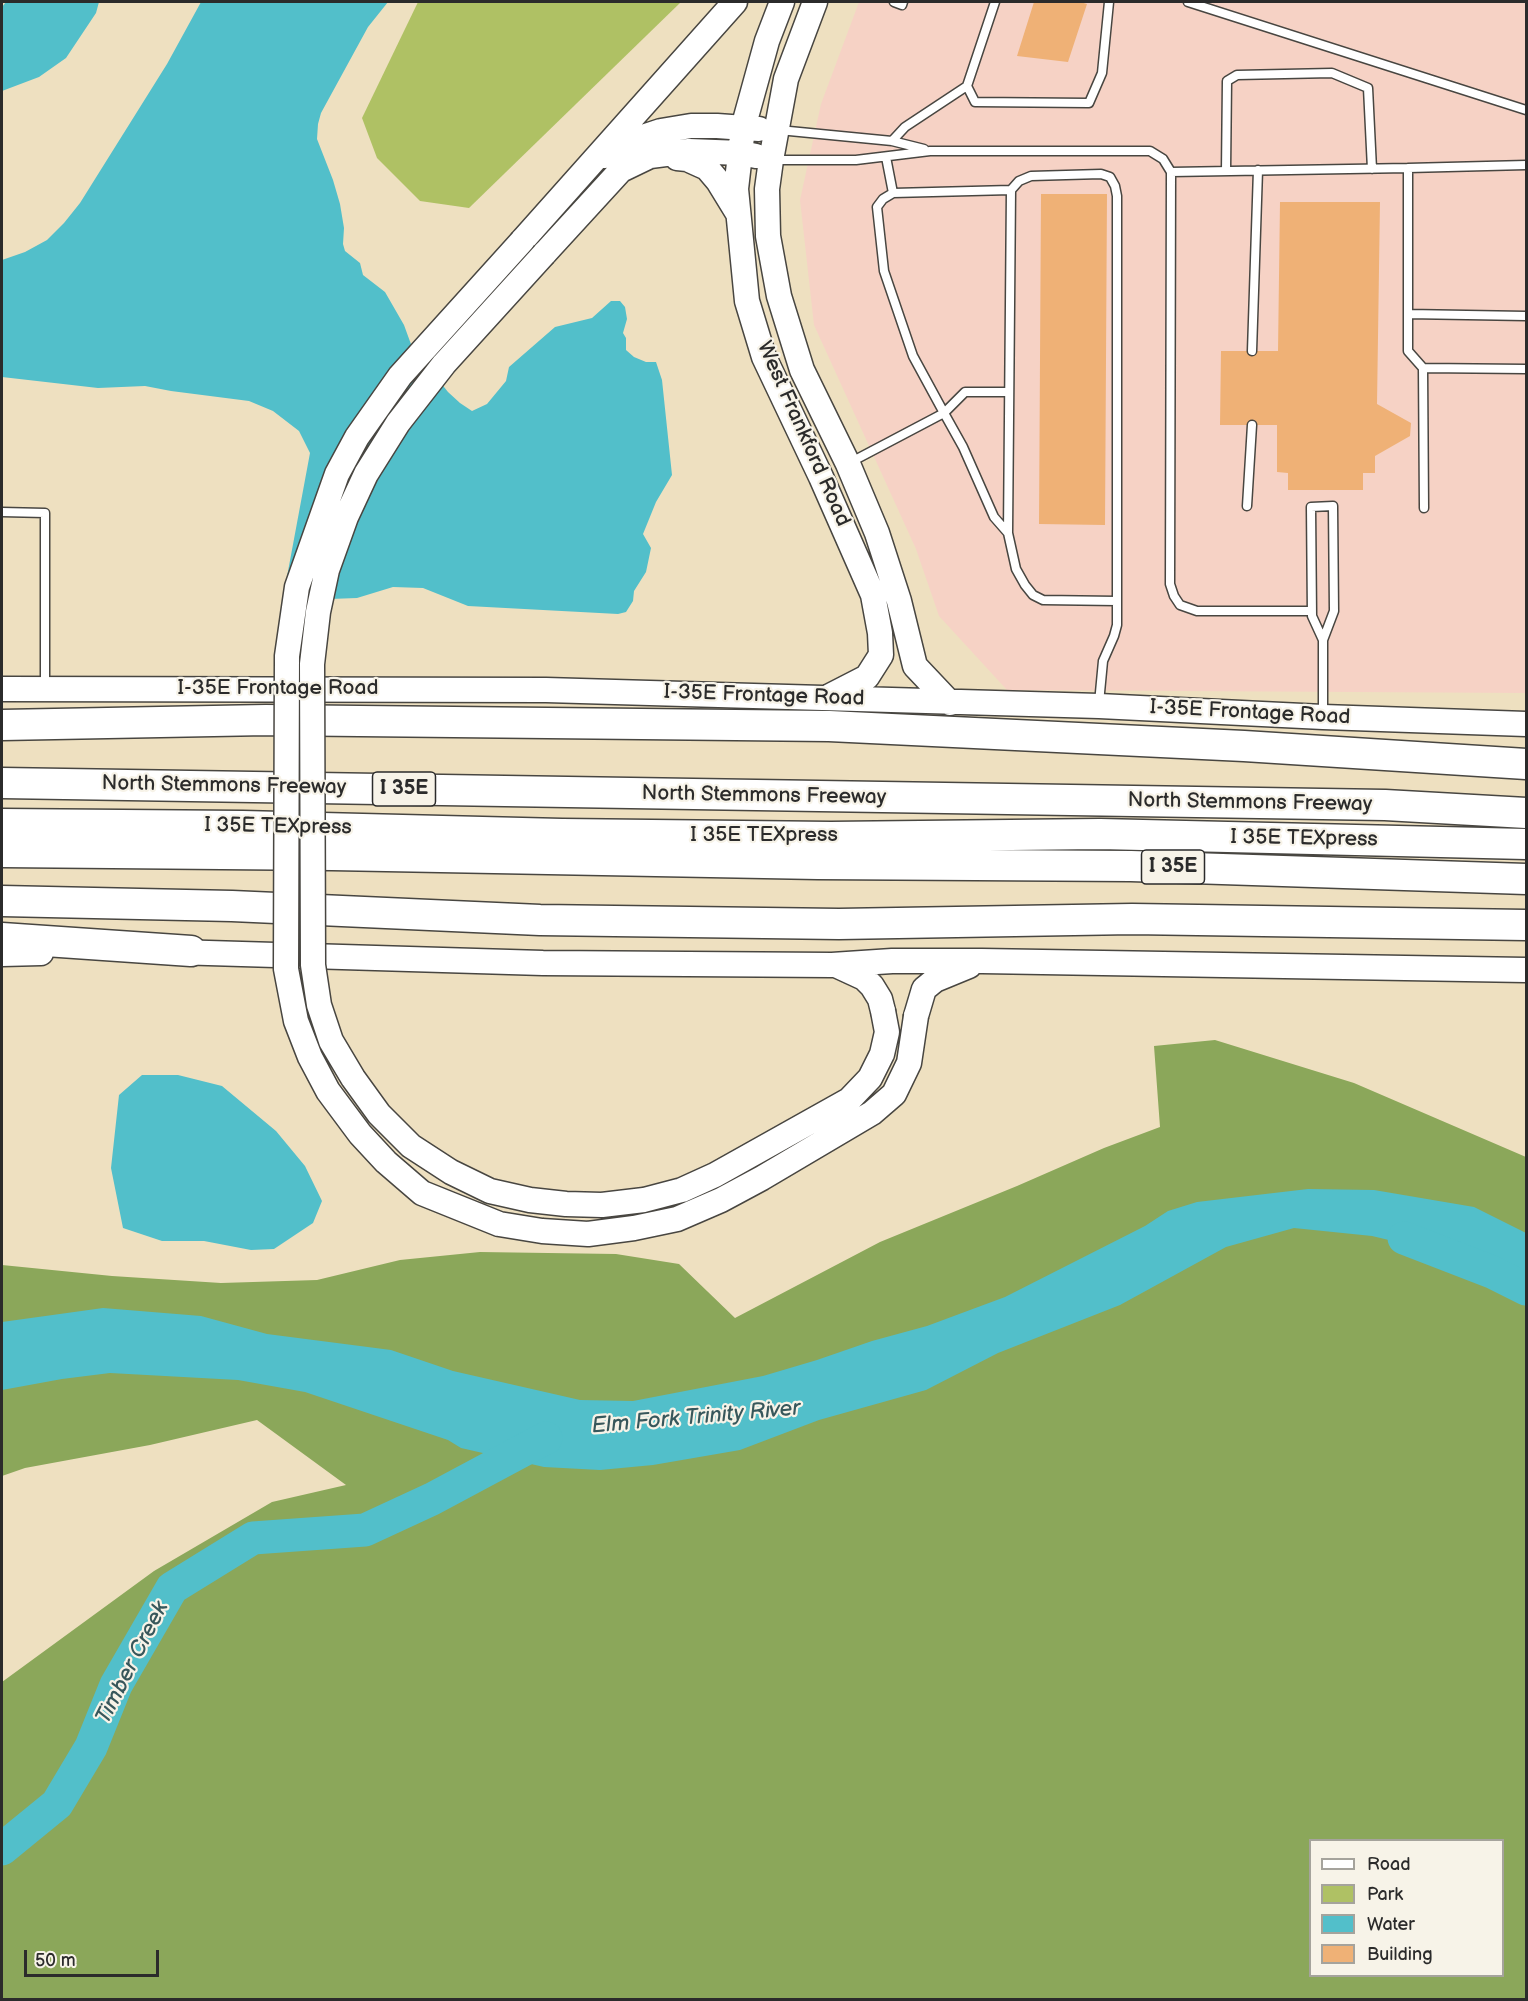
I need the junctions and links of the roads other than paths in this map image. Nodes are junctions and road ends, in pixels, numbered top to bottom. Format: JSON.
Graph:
{"nodes":[{"id":1,"x":735,"y":2,"type":"edge"},
{"id":2,"x":782,"y":2,"type":"edge"},
{"id":3,"x":815,"y":2,"type":"edge"},
{"id":4,"x":894,"y":2,"type":"edge"},
{"id":5,"x":903,"y":2,"type":"edge"},
{"id":6,"x":995,"y":2,"type":"edge"},
{"id":7,"x":1109,"y":2,"type":"edge"},
{"id":8,"x":1188,"y":2,"type":"edge"},
{"id":9,"x":967,"y":86,"type":"junction"},
{"id":10,"x":1527,"y":110,"type":"edge"},
{"id":11,"x":743,"y":128,"type":"junction"},
{"id":12,"x":776,"y":130,"type":"junction"},
{"id":13,"x":892,"y":141,"type":"junction"},
{"id":14,"x":930,"y":151,"type":"junction"},
{"id":15,"x":741,"y":153,"type":"junction"},
{"id":16,"x":657,"y":155,"type":"junction"},
{"id":17,"x":886,"y":157,"type":"junction"},
{"id":18,"x":771,"y":160,"type":"junction"},
{"id":19,"x":1527,"y":165,"type":"edge"},
{"id":20,"x":1408,"y":168,"type":"junction"},
{"id":21,"x":1372,"y":169,"type":"junction"},
{"id":22,"x":583,"y":170,"type":"junction"},
{"id":23,"x":1258,"y":170,"type":"junction"},
{"id":24,"x":1226,"y":171,"type":"junction"},
{"id":25,"x":1172,"y":172,"type":"junction"},
{"id":26,"x":1011,"y":190,"type":"junction"},
{"id":27,"x":892,"y":194,"type":"junction"},
{"id":28,"x":738,"y":214,"type":"junction"},
{"id":29,"x":1408,"y":314,"type":"junction"},
{"id":30,"x":1527,"y":316,"type":"edge"},
{"id":31,"x":1252,"y":351,"type":"dead end"},
{"id":32,"x":1423,"y":368,"type":"junction"},
{"id":33,"x":1527,"y":369,"type":"edge"},
{"id":34,"x":1009,"y":392,"type":"junction"},
{"id":35,"x":944,"y":413,"type":"junction"},
{"id":36,"x":1252,"y":425,"type":"dead end"},
{"id":37,"x":848,"y":464,"type":"junction"},
{"id":38,"x":821,"y":477,"type":"junction"},
{"id":39,"x":1247,"y":506,"type":"dead end"},
{"id":40,"x":1424,"y":508,"type":"dead end"},
{"id":41,"x":2,"y":512,"type":"edge"},
{"id":42,"x":1008,"y":533,"type":"junction"},
{"id":43,"x":1117,"y":601,"type":"junction"},
{"id":44,"x":1312,"y":611,"type":"junction"},
{"id":45,"x":1323,"y":640,"type":"junction"},
{"id":46,"x":2,"y":688,"type":"edge"},
{"id":47,"x":45,"y":689,"type":"junction"},
{"id":48,"x":950,"y":703,"type":"junction"},
{"id":49,"x":1099,"y":706,"type":"junction"},
{"id":50,"x":828,"y":711,"type":"junction"},
{"id":51,"x":1323,"y":717,"type":"junction"},
{"id":52,"x":1527,"y":724,"type":"edge"},
{"id":53,"x":2,"y":725,"type":"edge"},
{"id":54,"x":1527,"y":764,"type":"edge"},
{"id":55,"x":2,"y":783,"type":"edge"},
{"id":56,"x":1527,"y":813,"type":"edge"},
{"id":57,"x":2,"y":824,"type":"edge"},
{"id":58,"x":1527,"y":844,"type":"edge"},
{"id":59,"x":559,"y":847,"type":"junction"},
{"id":60,"x":2,"y":852,"type":"edge"},
{"id":61,"x":1527,"y":879,"type":"edge"},
{"id":62,"x":2,"y":901,"type":"edge"},
{"id":63,"x":1527,"y":925,"type":"edge"},
{"id":64,"x":2,"y":938,"type":"edge"},
{"id":65,"x":191,"y":951,"type":"junction"},
{"id":66,"x":2,"y":954,"type":"edge"},
{"id":67,"x":982,"y":961,"type":"junction"},
{"id":68,"x":832,"y":965,"type":"junction"},
{"id":69,"x":1527,"y":969,"type":"edge"}],
"edges":[{"from":1,"to":22,"type":"main road"},
{"from":2,"to":11,"type":"main road","name":"West Frankford Road"},
{"from":3,"to":12,"type":"main road","name":"West Frankford Road"},
{"from":4,"to":5,"type":"lane"},
{"from":6,"to":9,"type":"lane"},
{"from":7,"to":9,"type":"lane"},
{"from":8,"to":10,"type":"lane"},
{"from":9,"to":13,"type":"lane"},
{"from":11,"to":12,"type":"main road"},
{"from":11,"to":15,"type":"main road","name":"West Frankford Road"},
{"from":11,"to":22,"type":"main road"},
{"from":12,"to":13,"type":"lane"},
{"from":12,"to":18,"type":"main road","name":"West Frankford Road"},
{"from":13,"to":14,"type":"lane"},
{"from":14,"to":17,"type":"lane"},
{"from":14,"to":25,"type":"lane"},
{"from":15,"to":16,"type":"main road"},
{"from":15,"to":18,"type":"main road"},
{"from":15,"to":28,"type":"main road","name":"West Frankford Road"},
{"from":16,"to":28,"type":"main road"},
{"from":16,"to":68,"type":"main road","bridge":true},
{"from":17,"to":18,"type":"lane"},
{"from":17,"to":27,"type":"lane"},
{"from":18,"to":37,"type":"main road","name":"West Frankford Road"},
{"from":19,"to":20,"type":"lane"},
{"from":20,"to":21,"type":"lane"},
{"from":20,"to":29,"type":"lane"},
{"from":21,"to":23,"type":"lane"},
{"from":21,"to":24,"type":"lane"},
{"from":22,"to":67,"type":"main road","bridge":true},
{"from":23,"to":24,"type":"lane"},
{"from":23,"to":31,"type":"lane"},
{"from":24,"to":25,"type":"lane"},
{"from":25,"to":44,"type":"lane"},
{"from":26,"to":27,"type":"lane"},
{"from":26,"to":34,"type":"lane"},
{"from":26,"to":43,"type":"lane"},
{"from":27,"to":35,"type":"lane"},
{"from":28,"to":38,"type":"main road","name":"West Frankford Road"},
{"from":29,"to":30,"type":"lane"},
{"from":29,"to":32,"type":"lane"},
{"from":32,"to":33,"type":"lane"},
{"from":32,"to":40,"type":"lane"},
{"from":34,"to":35,"type":"lane"},
{"from":34,"to":42,"type":"lane"},
{"from":35,"to":37,"type":"lane"},
{"from":35,"to":42,"type":"lane"},
{"from":36,"to":39,"type":"lane"},
{"from":37,"to":38,"type":"main road"},
{"from":37,"to":48,"type":"main road","name":"West Frankford Road"},
{"from":38,"to":50,"type":"main road","name":"West Frankford Road"},
{"from":41,"to":47,"type":"lane"},
{"from":42,"to":43,"type":"lane"},
{"from":43,"to":49,"type":"lane"},
{"from":44,"to":45,"type":"lane"},
{"from":44,"to":45,"type":"lane"},
{"from":45,"to":51,"type":"lane"},
{"from":46,"to":47,"type":"main road","name":"I-35E Frontage Road"},
{"from":47,"to":50,"type":"main road","name":"I-35E Frontage Road"},
{"from":48,"to":49,"type":"main road","name":"I-35E Frontage Road"},
{"from":48,"to":50,"type":"main road","name":"I-35E Frontage Road"},
{"from":49,"to":51,"type":"main road","name":"I-35E Frontage Road"},
{"from":50,"to":53,"type":"highway"},
{"from":50,"to":54,"type":"highway"},
{"from":51,"to":52,"type":"main road","name":"I-35E Frontage Road"},
{"from":55,"to":56,"type":"highway","name":"North Stemmons Freeway","number":"I 35E"},
{"from":57,"to":59,"type":"highway","name":"I 35E TEXpress"},
{"from":58,"to":59,"type":"highway","name":"I 35E TEXpress"},
{"from":59,"to":60,"type":"highway","number":"I 35E"},
{"from":59,"to":61,"type":"highway","number":"I 35E"},
{"from":62,"to":63,"type":"highway"},
{"from":64,"to":65,"type":"highway"},
{"from":65,"to":66,"type":"main road"},
{"from":65,"to":68,"type":"main road"},
{"from":67,"to":68,"type":"main road"},
{"from":67,"to":69,"type":"main road"}]}
